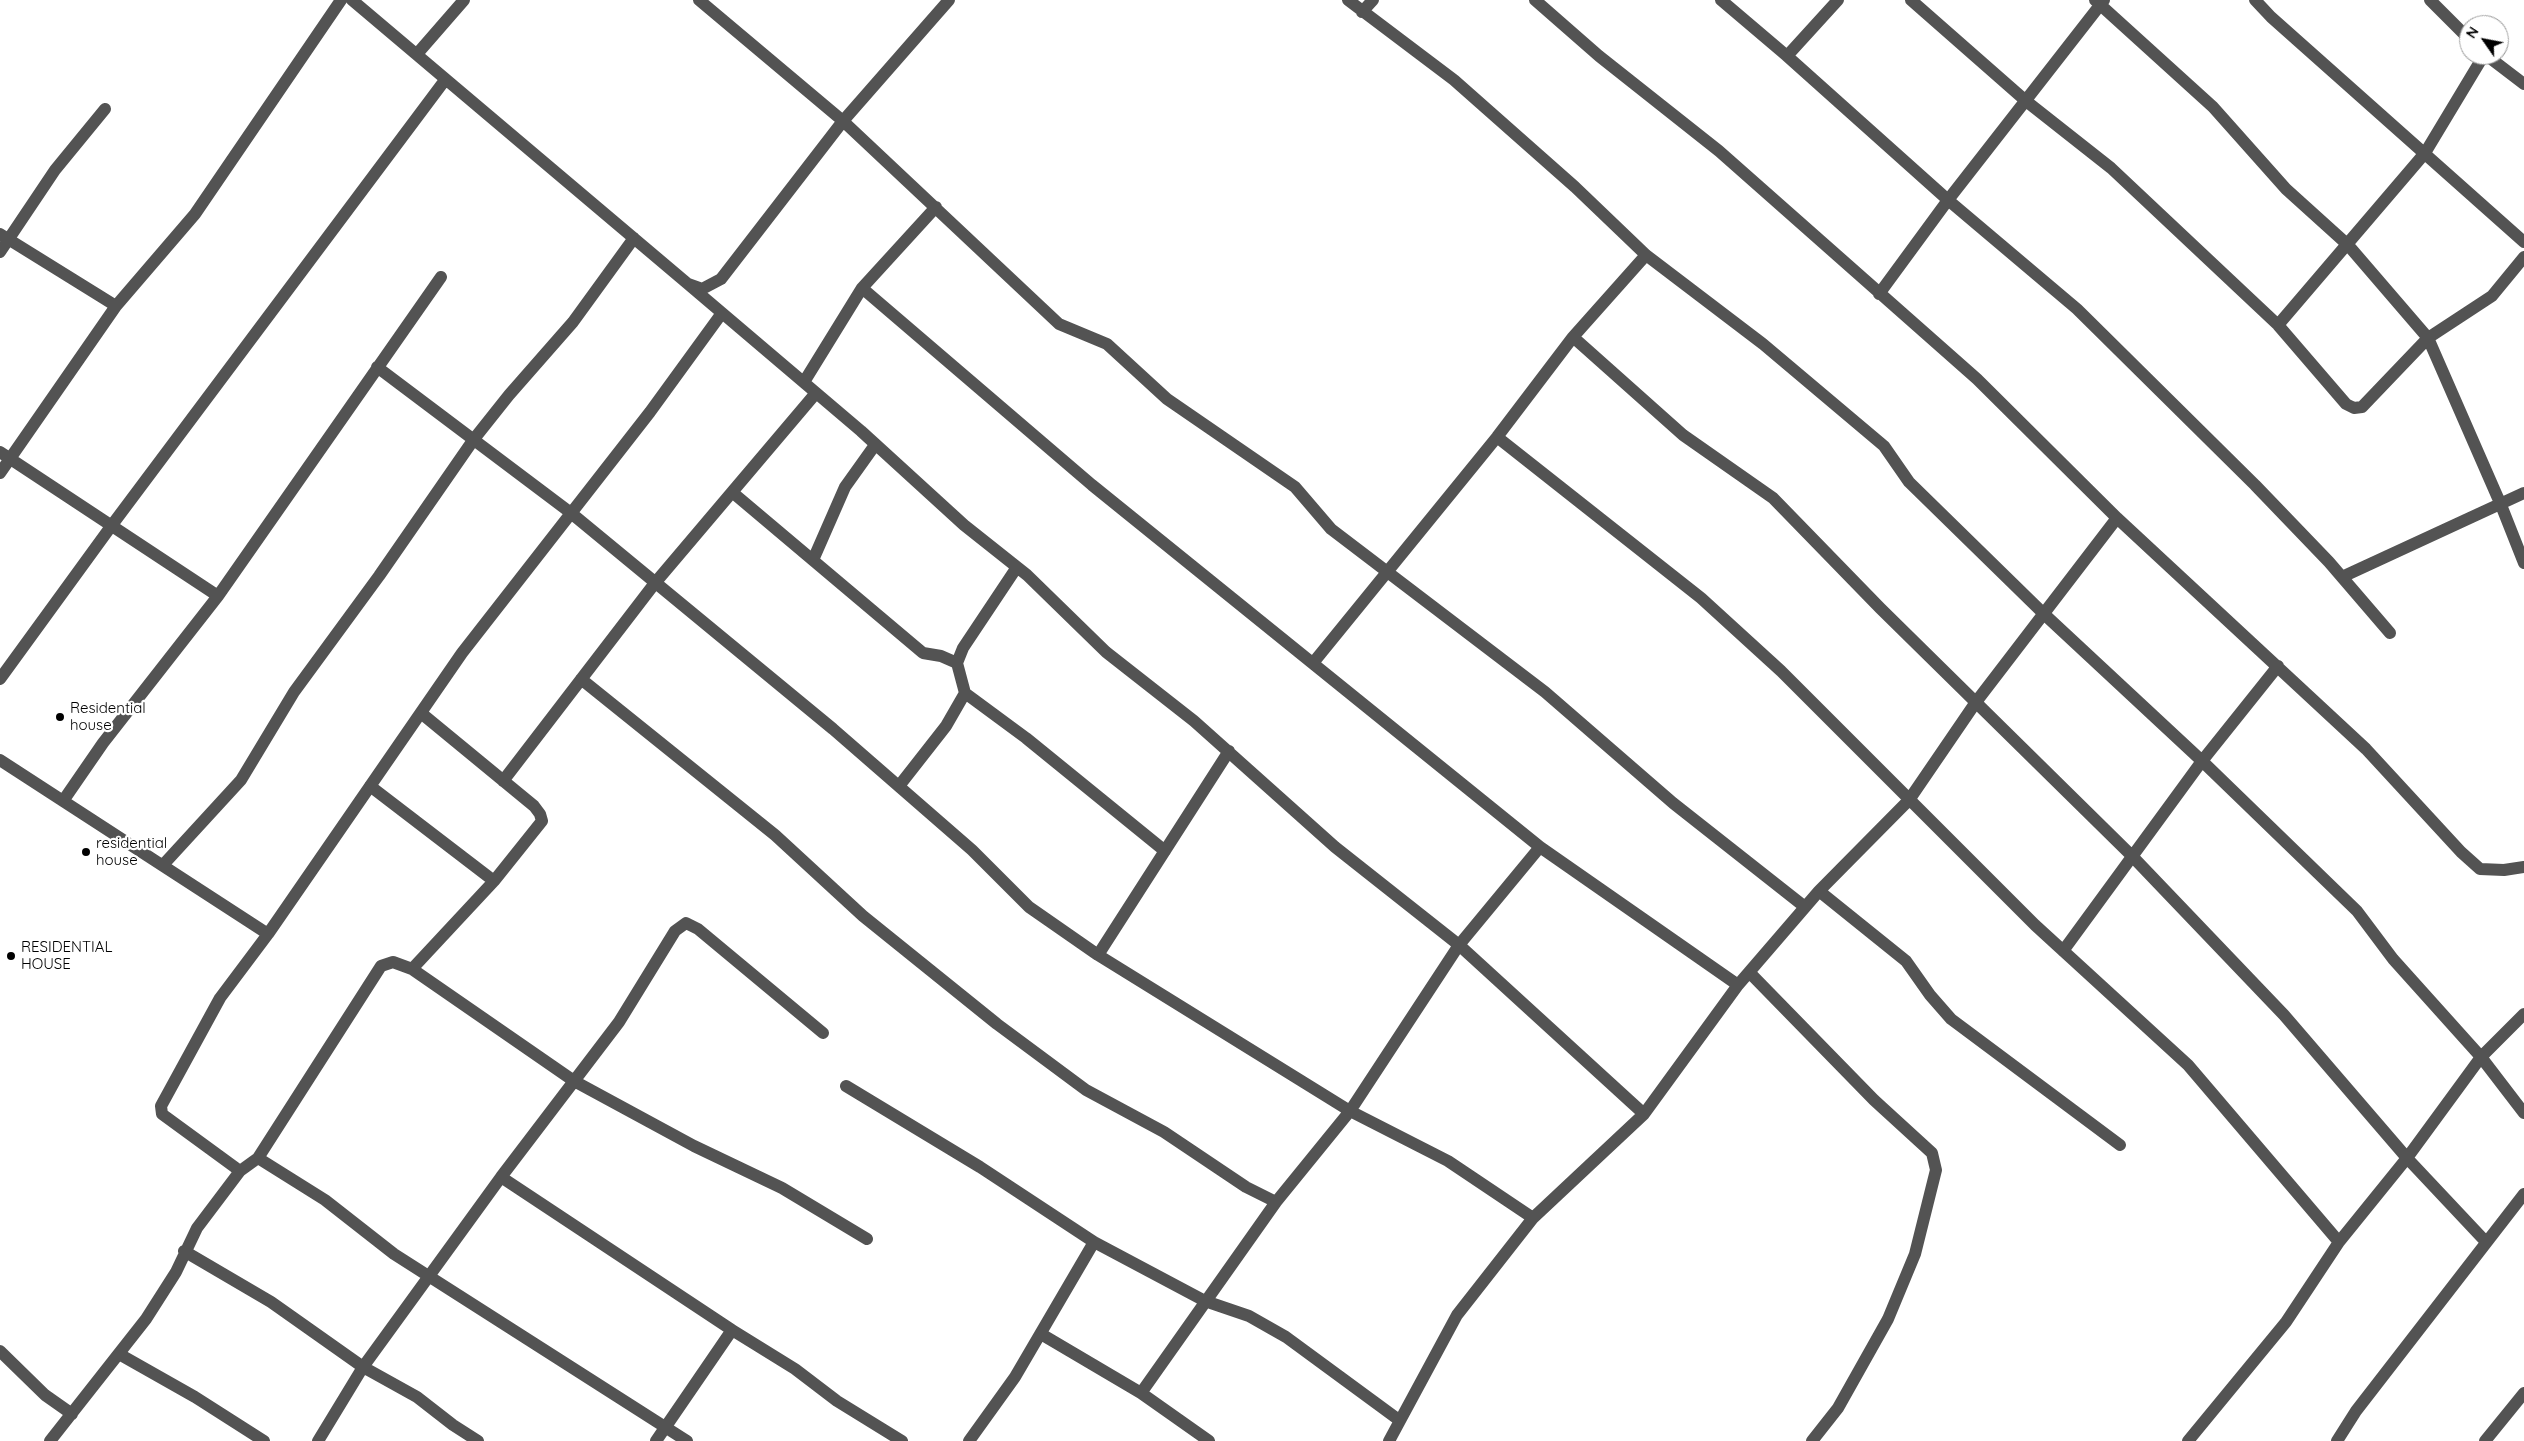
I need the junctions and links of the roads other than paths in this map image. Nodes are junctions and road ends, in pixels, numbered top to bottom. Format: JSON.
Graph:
{"nodes":[{"id":1,"x":341,"y":0,"type":"edge"},
{"id":2,"x":352,"y":0,"type":"edge"},
{"id":3,"x":464,"y":0,"type":"edge"},
{"id":4,"x":699,"y":0,"type":"edge"},
{"id":5,"x":949,"y":0,"type":"edge"},
{"id":6,"x":1348,"y":0,"type":"edge"},
{"id":7,"x":1373,"y":0,"type":"edge"},
{"id":8,"x":1535,"y":0,"type":"edge"},
{"id":9,"x":1721,"y":0,"type":"edge"},
{"id":10,"x":1838,"y":0,"type":"edge"},
{"id":11,"x":1911,"y":0,"type":"edge"},
{"id":12,"x":2255,"y":0,"type":"edge"},
{"id":13,"x":2430,"y":0,"type":"edge"},
{"id":14,"x":2100,"y":2,"type":"edge"},
{"id":15,"x":1362,"y":12,"type":"junction"},
{"id":16,"x":2459,"y":29,"type":"edge"},
{"id":17,"x":417,"y":54,"type":"junction"},
{"id":18,"x":1788,"y":56,"type":"junction"},
{"id":19,"x":2479,"y":65,"type":"edge"},
{"id":20,"x":2498,"y":65,"type":"edge"},
{"id":21,"x":445,"y":80,"type":"junction"},
{"id":22,"x":2524,"y":84,"type":"edge"},
{"id":23,"x":2026,"y":101,"type":"junction"},
{"id":24,"x":105,"y":109,"type":"dead end"},
{"id":25,"x":843,"y":121,"type":"junction"},
{"id":26,"x":2425,"y":153,"type":"junction"},
{"id":27,"x":1948,"y":200,"type":"junction"},
{"id":28,"x":936,"y":207,"type":"junction"},
{"id":29,"x":4,"y":237,"type":"edge"},
{"id":30,"x":634,"y":238,"type":"junction"},
{"id":31,"x":2524,"y":242,"type":"edge"},
{"id":32,"x":2348,"y":246,"type":"junction"},
{"id":33,"x":0,"y":252,"type":"edge"},
{"id":34,"x":1646,"y":256,"type":"junction"},
{"id":35,"x":2524,"y":257,"type":"edge"},
{"id":36,"x":440,"y":277,"type":"dead end"},
{"id":37,"x":688,"y":284,"type":"junction"},
{"id":38,"x":862,"y":288,"type":"junction"},
{"id":39,"x":1879,"y":294,"type":"junction"},
{"id":40,"x":116,"y":306,"type":"junction"},
{"id":41,"x":722,"y":313,"type":"junction"},
{"id":42,"x":2278,"y":325,"type":"junction"},
{"id":43,"x":1573,"y":337,"type":"junction"},
{"id":44,"x":2428,"y":338,"type":"junction"},
{"id":45,"x":377,"y":367,"type":"junction"},
{"id":46,"x":804,"y":382,"type":"junction"},
{"id":47,"x":816,"y":393,"type":"junction"},
{"id":48,"x":1496,"y":437,"type":"junction"},
{"id":49,"x":474,"y":439,"type":"junction"},
{"id":50,"x":875,"y":444,"type":"junction"},
{"id":51,"x":5,"y":455,"type":"edge"},
{"id":52,"x":0,"y":473,"type":"edge"},
{"id":53,"x":732,"y":492,"type":"junction"},
{"id":54,"x":2524,"y":493,"type":"edge"},
{"id":55,"x":2501,"y":505,"type":"junction"},
{"id":56,"x":571,"y":513,"type":"junction"},
{"id":57,"x":2117,"y":518,"type":"junction"},
{"id":58,"x":112,"y":525,"type":"junction"},
{"id":59,"x":814,"y":560,"type":"junction"},
{"id":60,"x":2524,"y":563,"type":"edge"},
{"id":61,"x":1016,"y":567,"type":"junction"},
{"id":62,"x":1387,"y":571,"type":"junction"},
{"id":63,"x":2342,"y":577,"type":"junction"},
{"id":64,"x":655,"y":583,"type":"junction"},
{"id":65,"x":218,"y":596,"type":"junction"},
{"id":66,"x":2044,"y":614,"type":"junction"},
{"id":67,"x":2390,"y":633,"type":"dead end"},
{"id":68,"x":956,"y":663,"type":"junction"},
{"id":69,"x":1313,"y":663,"type":"junction"},
{"id":70,"x":2278,"y":666,"type":"junction"},
{"id":71,"x":0,"y":679,"type":"edge"},
{"id":72,"x":581,"y":679,"type":"junction"},
{"id":73,"x":965,"y":693,"type":"junction"},
{"id":74,"x":1976,"y":702,"type":"junction"},
{"id":75,"x":421,"y":713,"type":"junction"},
{"id":76,"x":1229,"y":751,"type":"junction"},
{"id":77,"x":0,"y":760,"type":"edge"},
{"id":78,"x":2202,"y":761,"type":"junction"},
{"id":79,"x":503,"y":781,"type":"junction"},
{"id":80,"x":370,"y":786,"type":"junction"},
{"id":81,"x":899,"y":786,"type":"junction"},
{"id":82,"x":1909,"y":800,"type":"junction"},
{"id":83,"x":63,"y":801,"type":"junction"},
{"id":84,"x":1540,"y":847,"type":"junction"},
{"id":85,"x":1165,"y":851,"type":"junction"},
{"id":86,"x":2132,"y":856,"type":"junction"},
{"id":87,"x":163,"y":865,"type":"junction"},
{"id":88,"x":2524,"y":867,"type":"edge"},
{"id":89,"x":494,"y":881,"type":"junction"},
{"id":90,"x":1819,"y":891,"type":"junction"},
{"id":91,"x":1805,"y":907,"type":"junction"},
{"id":92,"x":268,"y":934,"type":"junction"},
{"id":93,"x":1459,"y":945,"type":"junction"},
{"id":94,"x":2064,"y":951,"type":"junction"},
{"id":95,"x":1098,"y":955,"type":"junction"},
{"id":96,"x":412,"y":969,"type":"junction"},
{"id":97,"x":1749,"y":972,"type":"junction"},
{"id":98,"x":1738,"y":985,"type":"junction"},
{"id":99,"x":2524,"y":1014,"type":"edge"},
{"id":100,"x":823,"y":1032,"type":"dead end"},
{"id":101,"x":2481,"y":1057,"type":"junction"},
{"id":102,"x":574,"y":1081,"type":"junction"},
{"id":103,"x":846,"y":1086,"type":"dead end"},
{"id":104,"x":1350,"y":1112,"type":"junction"},
{"id":105,"x":2524,"y":1113,"type":"edge"},
{"id":106,"x":1644,"y":1114,"type":"junction"},
{"id":107,"x":2120,"y":1144,"type":"dead end"},
{"id":108,"x":258,"y":1158,"type":"junction"},
{"id":109,"x":2407,"y":1158,"type":"junction"},
{"id":110,"x":240,"y":1171,"type":"junction"},
{"id":111,"x":501,"y":1177,"type":"junction"},
{"id":112,"x":2524,"y":1194,"type":"edge"},
{"id":113,"x":1276,"y":1202,"type":"junction"},
{"id":114,"x":1533,"y":1218,"type":"junction"},
{"id":115,"x":867,"y":1239,"type":"dead end"},
{"id":116,"x":1094,"y":1242,"type":"junction"},
{"id":117,"x":2339,"y":1242,"type":"junction"},
{"id":118,"x":2486,"y":1242,"type":"junction"},
{"id":119,"x":184,"y":1251,"type":"junction"},
{"id":120,"x":430,"y":1277,"type":"junction"},
{"id":121,"x":1205,"y":1301,"type":"junction"},
{"id":122,"x":732,"y":1330,"type":"junction"},
{"id":123,"x":1041,"y":1334,"type":"junction"},
{"id":124,"x":0,"y":1351,"type":"edge"},
{"id":125,"x":119,"y":1354,"type":"junction"},
{"id":126,"x":364,"y":1367,"type":"junction"},
{"id":127,"x":1141,"y":1393,"type":"junction"},
{"id":128,"x":2524,"y":1393,"type":"edge"},
{"id":129,"x":72,"y":1414,"type":"junction"},
{"id":130,"x":1399,"y":1420,"type":"junction"},
{"id":131,"x":665,"y":1426,"type":"junction"},
{"id":132,"x":54,"y":1440,"type":"edge"},
{"id":133,"x":973,"y":1440,"type":"edge"},
{"id":134,"x":264,"y":1441,"type":"edge"},
{"id":135,"x":318,"y":1441,"type":"edge"},
{"id":136,"x":478,"y":1441,"type":"edge"},
{"id":137,"x":656,"y":1441,"type":"edge"},
{"id":138,"x":688,"y":1441,"type":"edge"},
{"id":139,"x":902,"y":1441,"type":"edge"},
{"id":140,"x":1209,"y":1441,"type":"edge"},
{"id":141,"x":1389,"y":1441,"type":"edge"},
{"id":142,"x":1812,"y":1441,"type":"edge"},
{"id":143,"x":2188,"y":1441,"type":"edge"},
{"id":144,"x":2338,"y":1441,"type":"edge"},
{"id":145,"x":2485,"y":1441,"type":"edge"}],
"edges":[{"from":1,"to":40,"type":"street"},
{"from":2,"to":17,"type":"street"},
{"from":3,"to":17,"type":"street"},
{"from":4,"to":25,"type":"street"},
{"from":5,"to":25,"type":"street"},
{"from":6,"to":15,"type":"street"},
{"from":7,"to":15,"type":"street"},
{"from":8,"to":39,"type":"street"},
{"from":9,"to":18,"type":"street"},
{"from":10,"to":18,"type":"street"},
{"from":11,"to":23,"type":"street"},
{"from":12,"to":26,"type":"street"},
{"from":13,"to":16,"type":"street"},
{"from":14,"to":23,"type":"street"},
{"from":14,"to":32,"type":"street"},
{"from":15,"to":34,"type":"street"},
{"from":17,"to":21,"type":"street"},
{"from":18,"to":27,"type":"street"},
{"from":19,"to":26,"type":"street"},
{"from":20,"to":22,"type":"street"},
{"from":21,"to":30,"type":"street"},
{"from":21,"to":58,"type":"street"},
{"from":23,"to":27,"type":"street"},
{"from":23,"to":42,"type":"street"},
{"from":24,"to":29,"type":"street"},
{"from":25,"to":28,"type":"street"},
{"from":25,"to":37,"type":"street"},
{"from":26,"to":31,"type":"street"},
{"from":26,"to":32,"type":"street"},
{"from":27,"to":39,"type":"street"},
{"from":27,"to":63,"type":"street"},
{"from":28,"to":38,"type":"street"},
{"from":28,"to":62,"type":"street"},
{"from":29,"to":33,"type":"street"},
{"from":29,"to":40,"type":"street"},
{"from":30,"to":37,"type":"street"},
{"from":30,"to":49,"type":"street"},
{"from":32,"to":42,"type":"street"},
{"from":32,"to":44,"type":"street"},
{"from":34,"to":43,"type":"street"},
{"from":34,"to":66,"type":"street"},
{"from":35,"to":44,"type":"street"},
{"from":36,"to":45,"type":"street"},
{"from":37,"to":41,"type":"street"},
{"from":38,"to":46,"type":"street"},
{"from":38,"to":69,"type":"street"},
{"from":39,"to":57,"type":"street"},
{"from":40,"to":51,"type":"street"},
{"from":41,"to":46,"type":"street"},
{"from":41,"to":56,"type":"street"},
{"from":42,"to":44,"type":"street"},
{"from":43,"to":48,"type":"street"},
{"from":43,"to":74,"type":"street"},
{"from":44,"to":55,"type":"street"},
{"from":45,"to":49,"type":"street"},
{"from":45,"to":65,"type":"street"},
{"from":46,"to":47,"type":"street"},
{"from":47,"to":50,"type":"street"},
{"from":47,"to":53,"type":"street"},
{"from":48,"to":62,"type":"street"},
{"from":48,"to":82,"type":"street"},
{"from":49,"to":56,"type":"street"},
{"from":49,"to":87,"type":"street"},
{"from":50,"to":59,"type":"street"},
{"from":50,"to":61,"type":"street"},
{"from":51,"to":52,"type":"street"},
{"from":51,"to":58,"type":"street"},
{"from":53,"to":59,"type":"street"},
{"from":53,"to":64,"type":"street"},
{"from":54,"to":55,"type":"street"},
{"from":55,"to":60,"type":"street"},
{"from":55,"to":63,"type":"street"},
{"from":56,"to":64,"type":"street"},
{"from":56,"to":75,"type":"street"},
{"from":57,"to":66,"type":"street"},
{"from":57,"to":70,"type":"street"},
{"from":58,"to":65,"type":"street"},
{"from":58,"to":71,"type":"street"},
{"from":59,"to":68,"type":"street"},
{"from":61,"to":68,"type":"street"},
{"from":61,"to":76,"type":"street"},
{"from":62,"to":69,"type":"street"},
{"from":62,"to":91,"type":"street"},
{"from":63,"to":67,"type":"street"},
{"from":64,"to":72,"type":"street"},
{"from":64,"to":81,"type":"street"},
{"from":65,"to":83,"type":"street"},
{"from":66,"to":74,"type":"street"},
{"from":66,"to":78,"type":"street"},
{"from":68,"to":73,"type":"street"},
{"from":69,"to":84,"type":"street"},
{"from":70,"to":78,"type":"street"},
{"from":70,"to":88,"type":"street"},
{"from":72,"to":79,"type":"street"},
{"from":72,"to":113,"type":"street"},
{"from":73,"to":81,"type":"street"},
{"from":73,"to":85,"type":"street"},
{"from":74,"to":82,"type":"street"},
{"from":74,"to":86,"type":"street"},
{"from":75,"to":79,"type":"street"},
{"from":75,"to":80,"type":"street"},
{"from":76,"to":85,"type":"street"},
{"from":76,"to":93,"type":"street"},
{"from":77,"to":83,"type":"street"},
{"from":78,"to":86,"type":"street"},
{"from":78,"to":101,"type":"street"},
{"from":79,"to":89,"type":"street"},
{"from":80,"to":89,"type":"street"},
{"from":80,"to":92,"type":"street"},
{"from":81,"to":95,"type":"street"},
{"from":82,"to":90,"type":"street"},
{"from":82,"to":94,"type":"street"},
{"from":83,"to":87,"type":"street"},
{"from":84,"to":93,"type":"street"},
{"from":84,"to":98,"type":"street"},
{"from":85,"to":95,"type":"street"},
{"from":86,"to":94,"type":"street"},
{"from":86,"to":109,"type":"street"},
{"from":87,"to":92,"type":"street"},
{"from":89,"to":96,"type":"street"},
{"from":90,"to":91,"type":"street"},
{"from":90,"to":107,"type":"street"},
{"from":91,"to":97,"type":"street"},
{"from":92,"to":110,"type":"street"},
{"from":93,"to":104,"type":"street"},
{"from":93,"to":106,"type":"street"},
{"from":94,"to":117,"type":"street"},
{"from":95,"to":104,"type":"street"},
{"from":96,"to":102,"type":"street"},
{"from":96,"to":108,"type":"street"},
{"from":97,"to":98,"type":"street"},
{"from":97,"to":142,"type":"street"},
{"from":98,"to":106,"type":"street"},
{"from":99,"to":101,"type":"street"},
{"from":100,"to":102,"type":"street"},
{"from":101,"to":105,"type":"street"},
{"from":101,"to":109,"type":"street"},
{"from":102,"to":111,"type":"street"},
{"from":102,"to":115,"type":"street"},
{"from":103,"to":116,"type":"street"},
{"from":104,"to":113,"type":"street"},
{"from":104,"to":114,"type":"street"},
{"from":106,"to":114,"type":"street"},
{"from":108,"to":110,"type":"street"},
{"from":108,"to":120,"type":"street"},
{"from":109,"to":117,"type":"street"},
{"from":109,"to":118,"type":"street"},
{"from":110,"to":119,"type":"street"},
{"from":111,"to":120,"type":"street"},
{"from":111,"to":122,"type":"street"},
{"from":112,"to":118,"type":"street"},
{"from":113,"to":121,"type":"street"},
{"from":114,"to":130,"type":"street"},
{"from":116,"to":121,"type":"street"},
{"from":116,"to":123,"type":"street"},
{"from":117,"to":143,"type":"street"},
{"from":118,"to":144,"type":"street"},
{"from":119,"to":125,"type":"street"},
{"from":119,"to":126,"type":"street"},
{"from":120,"to":126,"type":"street"},
{"from":120,"to":131,"type":"street"},
{"from":121,"to":127,"type":"street"},
{"from":121,"to":130,"type":"street"},
{"from":122,"to":131,"type":"street"},
{"from":122,"to":139,"type":"street"},
{"from":123,"to":127,"type":"street"},
{"from":123,"to":133,"type":"street"},
{"from":124,"to":129,"type":"street"},
{"from":125,"to":129,"type":"street"},
{"from":125,"to":134,"type":"street"},
{"from":126,"to":135,"type":"street"},
{"from":126,"to":136,"type":"street"},
{"from":127,"to":140,"type":"street"},
{"from":128,"to":145,"type":"street"},
{"from":129,"to":132,"type":"street"},
{"from":130,"to":141,"type":"street"},
{"from":131,"to":137,"type":"street"},
{"from":131,"to":138,"type":"street"}]}
